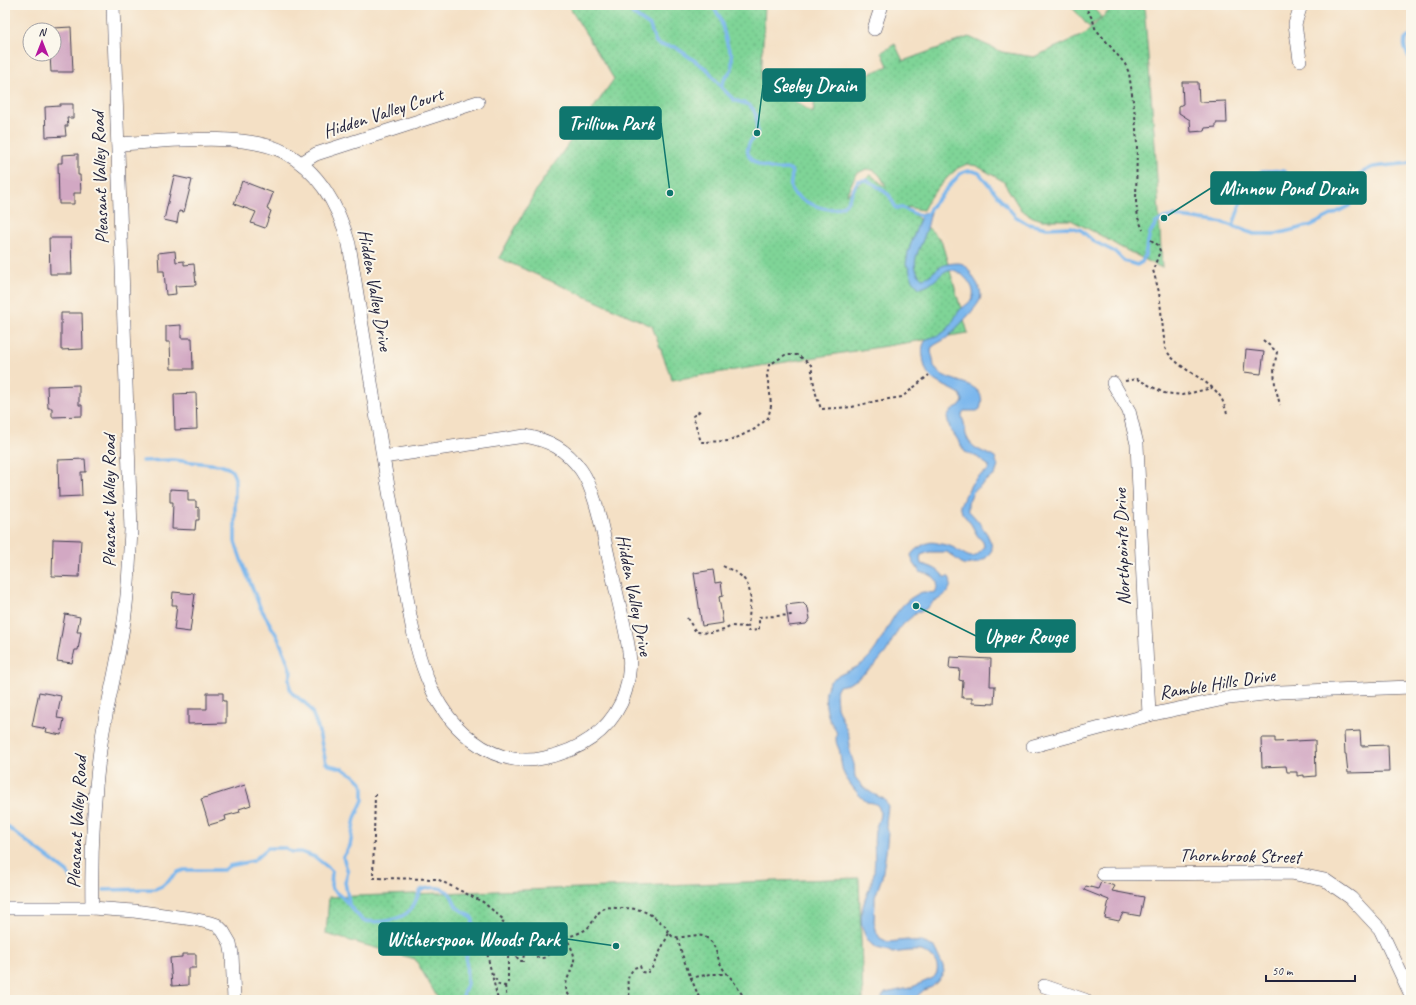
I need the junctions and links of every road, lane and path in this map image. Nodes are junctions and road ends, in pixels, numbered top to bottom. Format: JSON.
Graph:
{"nodes":[{"id":1,"x":112,"y":5,"type":"edge"},
{"id":2,"x":882,"y":5,"type":"edge"},
{"id":3,"x":1084,"y":5,"type":"edge"},
{"id":4,"x":1301,"y":5,"type":"edge"},
{"id":5,"x":874,"y":29,"type":"dead end"},
{"id":6,"x":1300,"y":60,"type":"dead end"},
{"id":7,"x":478,"y":102,"type":"dead end"},
{"id":8,"x":118,"y":144,"type":"junction"},
{"id":9,"x":301,"y":163,"type":"junction"},
{"id":10,"x":1143,"y":230,"type":"dead end"},
{"id":11,"x":1151,"y":240,"type":"dead end"},
{"id":12,"x":1263,"y":340,"type":"dead end"},
{"id":13,"x":928,"y":375,"type":"dead end"},
{"id":14,"x":1112,"y":383,"type":"joint"},
{"id":15,"x":1212,"y":388,"type":"junction"},
{"id":16,"x":1280,"y":405,"type":"dead end"},
{"id":17,"x":700,"y":411,"type":"dead end"},
{"id":18,"x":1227,"y":413,"type":"dead end"},
{"id":19,"x":383,"y":457,"type":"junction"},
{"id":20,"x":723,"y":566,"type":"dead end"},
{"id":21,"x":793,"y":615,"type":"dead end"},
{"id":22,"x":687,"y":618,"type":"dead end"},
{"id":23,"x":748,"y":627,"type":"junction"},
{"id":24,"x":1411,"y":687,"type":"edge"},
{"id":25,"x":1149,"y":715,"type":"junction"},
{"id":26,"x":1033,"y":746,"type":"dead end"},
{"id":27,"x":375,"y":794,"type":"dead end"},
{"id":28,"x":1103,"y":874,"type":"dead end"},
{"id":29,"x":5,"y":908,"type":"edge"},
{"id":30,"x":92,"y":908,"type":"junction"},
{"id":31,"x":668,"y":933,"type":"junction"},
{"id":32,"x":566,"y":936,"type":"junction"},
{"id":33,"x":678,"y":938,"type":"junction"},
{"id":34,"x":492,"y":973,"type":"junction"},
{"id":35,"x":726,"y":974,"type":"junction"},
{"id":36,"x":690,"y":978,"type":"junction"},
{"id":37,"x":505,"y":986,"type":"junction"},
{"id":38,"x":1044,"y":986,"type":"dead end"},
{"id":39,"x":1411,"y":995,"type":"edge"},
{"id":40,"x":626,"y":999,"type":"dead end"},
{"id":41,"x":234,"y":1000,"type":"edge"},
{"id":42,"x":498,"y":1000,"type":"edge"},
{"id":43,"x":507,"y":1000,"type":"edge"},
{"id":44,"x":574,"y":1000,"type":"edge"},
{"id":45,"x":700,"y":1000,"type":"edge"},
{"id":46,"x":750,"y":1000,"type":"edge"},
{"id":47,"x":1085,"y":1000,"type":"edge"}],
"edges":[{"from":1,"to":8,"type":"street","name":"Pleasant Valley Road"},
{"from":2,"to":5,"type":"street"},
{"from":3,"to":10,"type":"path"},
{"from":4,"to":6,"type":"street"},
{"from":7,"to":9,"type":"street","name":"Hidden Valley Court"},
{"from":8,"to":9,"type":"street","name":"Hidden Valley Drive"},
{"from":8,"to":30,"type":"street","name":"Pleasant Valley Road"},
{"from":9,"to":19,"type":"street","name":"Hidden Valley Drive"},
{"from":11,"to":15,"type":"path"},
{"from":12,"to":16,"type":"path"},
{"from":13,"to":17,"type":"path"},
{"from":14,"to":15,"type":"path"},
{"from":14,"to":25,"type":"street","name":"Northpointe Drive"},
{"from":15,"to":18,"type":"path"},
{"from":19,"to":19,"type":"street","name":"Hidden Valley Drive"},
{"from":20,"to":23,"type":"path"},
{"from":21,"to":23,"type":"path"},
{"from":22,"to":23,"type":"path"},
{"from":24,"to":25,"type":"street","name":"Ramble Hills Drive"},
{"from":25,"to":26,"type":"street","name":"Ramble Hills Drive"},
{"from":27,"to":34,"type":"path"},
{"from":28,"to":39,"type":"street","name":"Thornbrook Street"},
{"from":29,"to":30,"type":"street","name":"Pleasant Valley Road"},
{"from":30,"to":41,"type":"street"},
{"from":31,"to":32,"type":"path"},
{"from":31,"to":33,"type":"path"},
{"from":31,"to":40,"type":"path"},
{"from":32,"to":37,"type":"path"},
{"from":32,"to":44,"type":"path"},
{"from":33,"to":35,"type":"path"},
{"from":33,"to":36,"type":"path"},
{"from":34,"to":37,"type":"path"},
{"from":34,"to":42,"type":"path"},
{"from":35,"to":36,"type":"path"},
{"from":35,"to":46,"type":"path"},
{"from":36,"to":45,"type":"path"},
{"from":37,"to":43,"type":"path"},
{"from":38,"to":47,"type":"street"}]}
